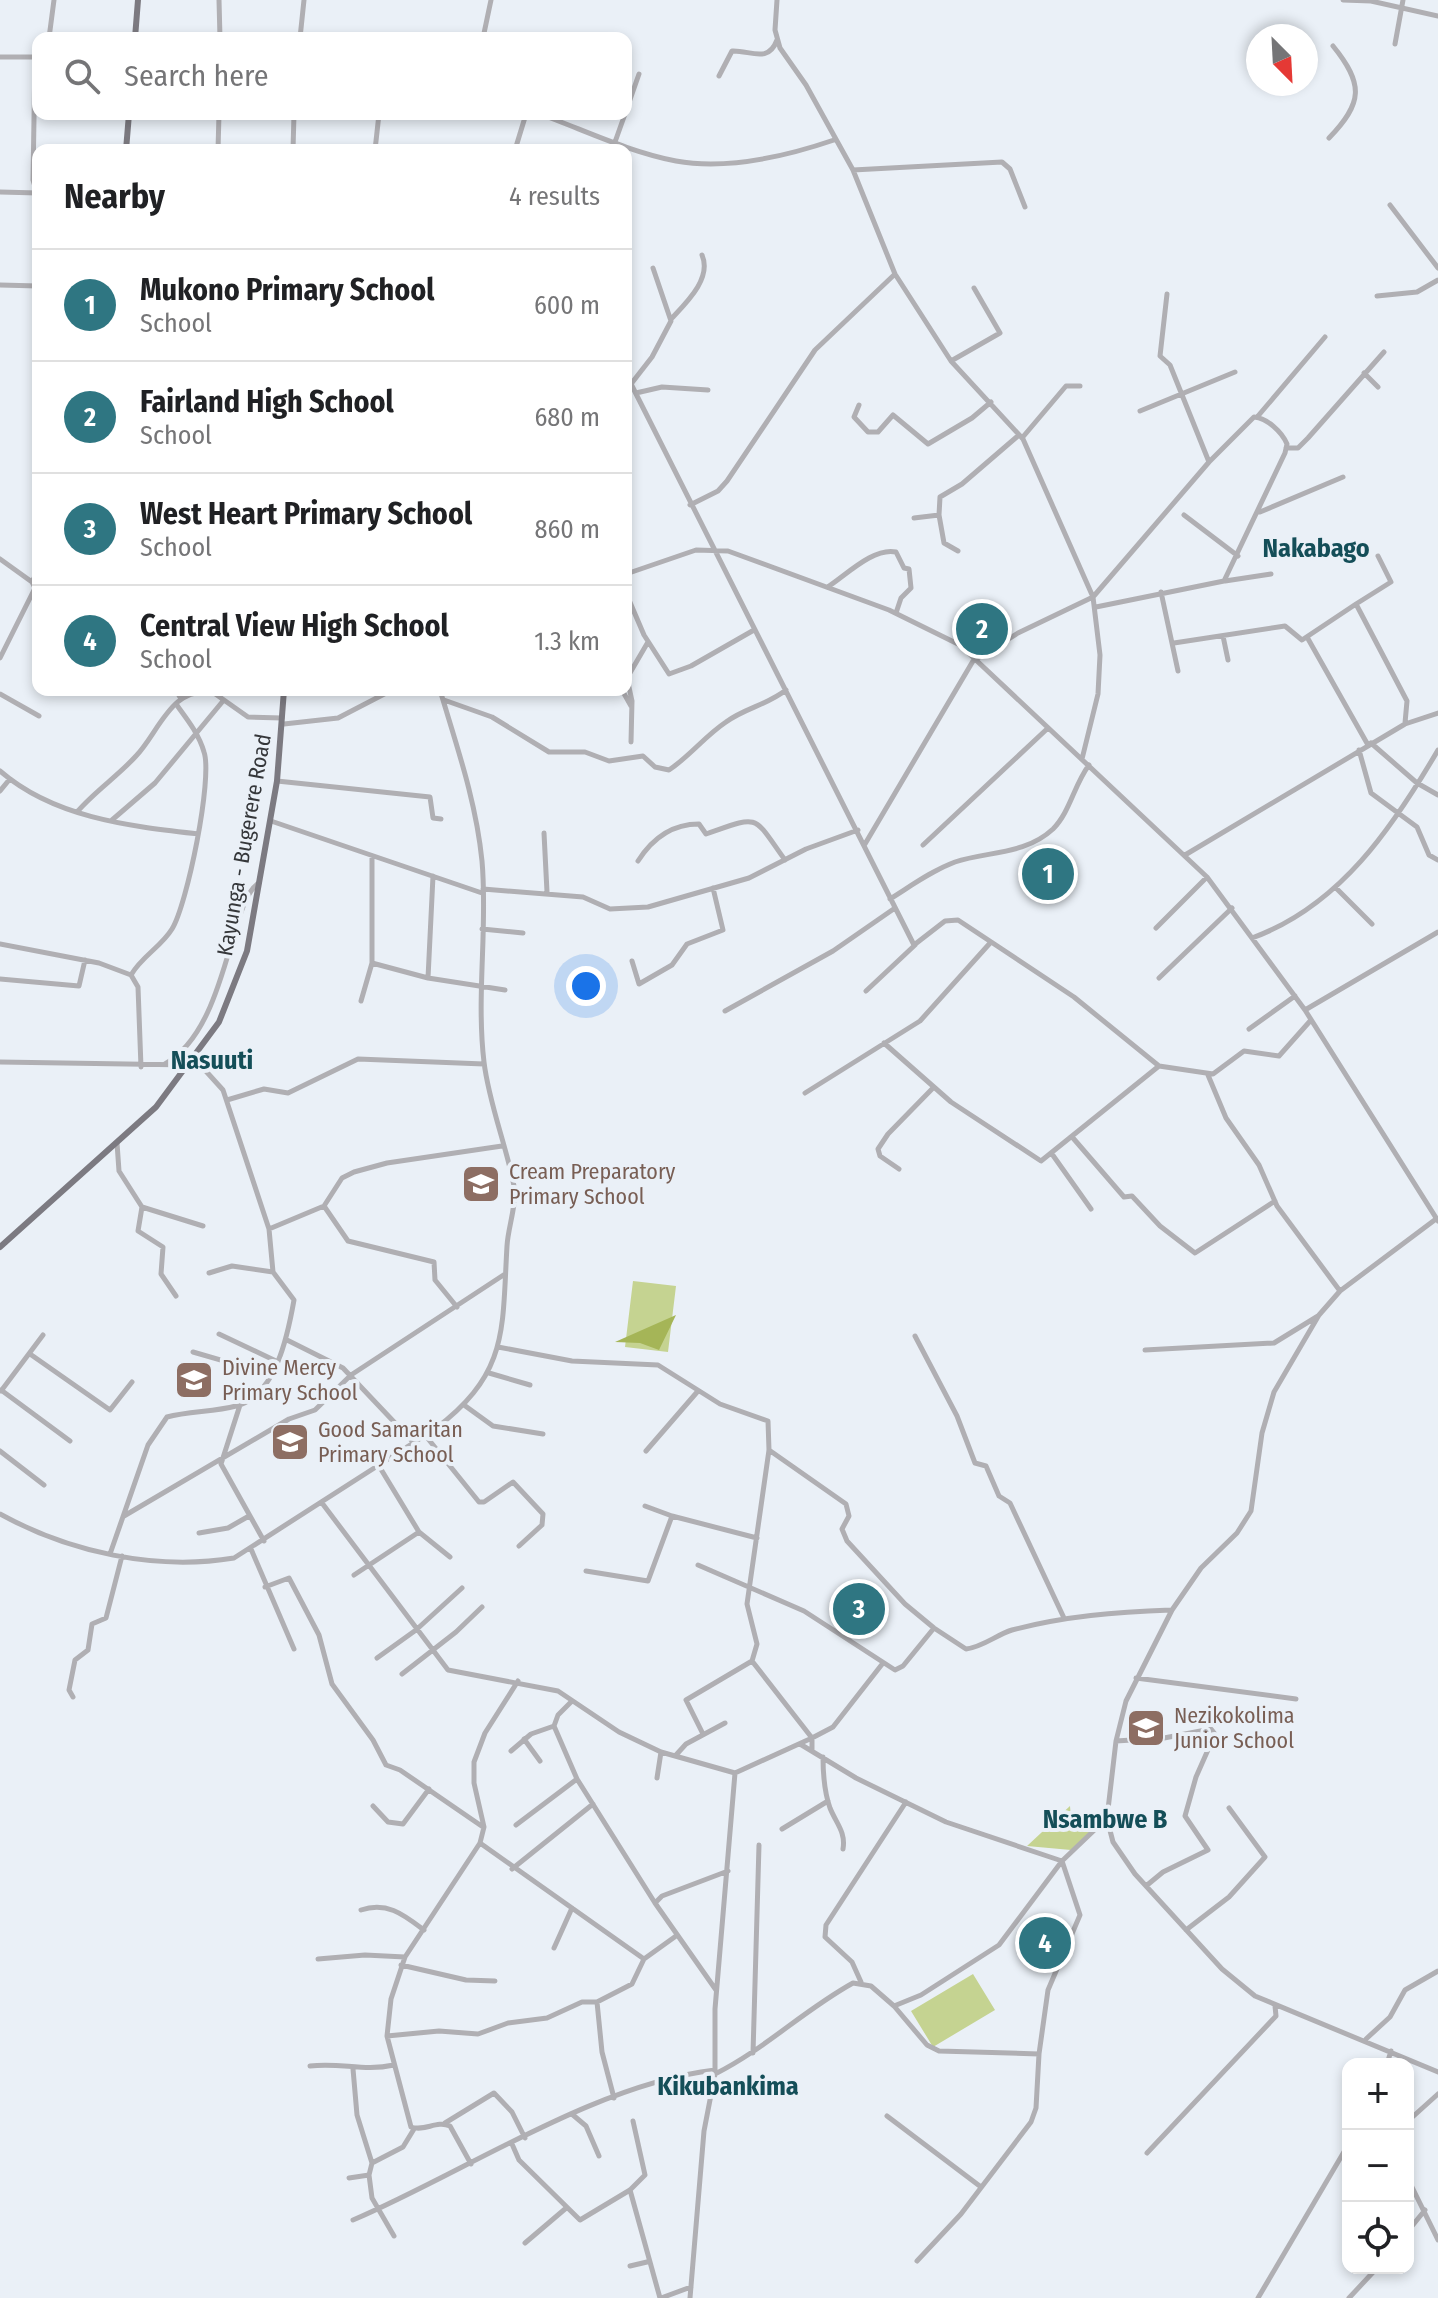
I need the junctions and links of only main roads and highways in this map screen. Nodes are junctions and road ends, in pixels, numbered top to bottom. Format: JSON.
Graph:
{"nodes":[{"id":1,"x":138,"y":0,"type":"edge"},
{"id":2,"x":135,"y":32,"type":"edge"},
{"id":3,"x":128,"y":120,"type":"edge"},
{"id":4,"x":126,"y":144,"type":"edge"},
{"id":5,"x":284,"y":696,"type":"edge"},
{"id":6,"x":0,"y":1247,"type":"edge"}],
"edges":[{"from":1,"to":2,"type":"main road"},
{"from":3,"to":4,"type":"main road"},
{"from":5,"to":6,"type":"main road","name":"Kayunga - Bugerere Road"}]}
